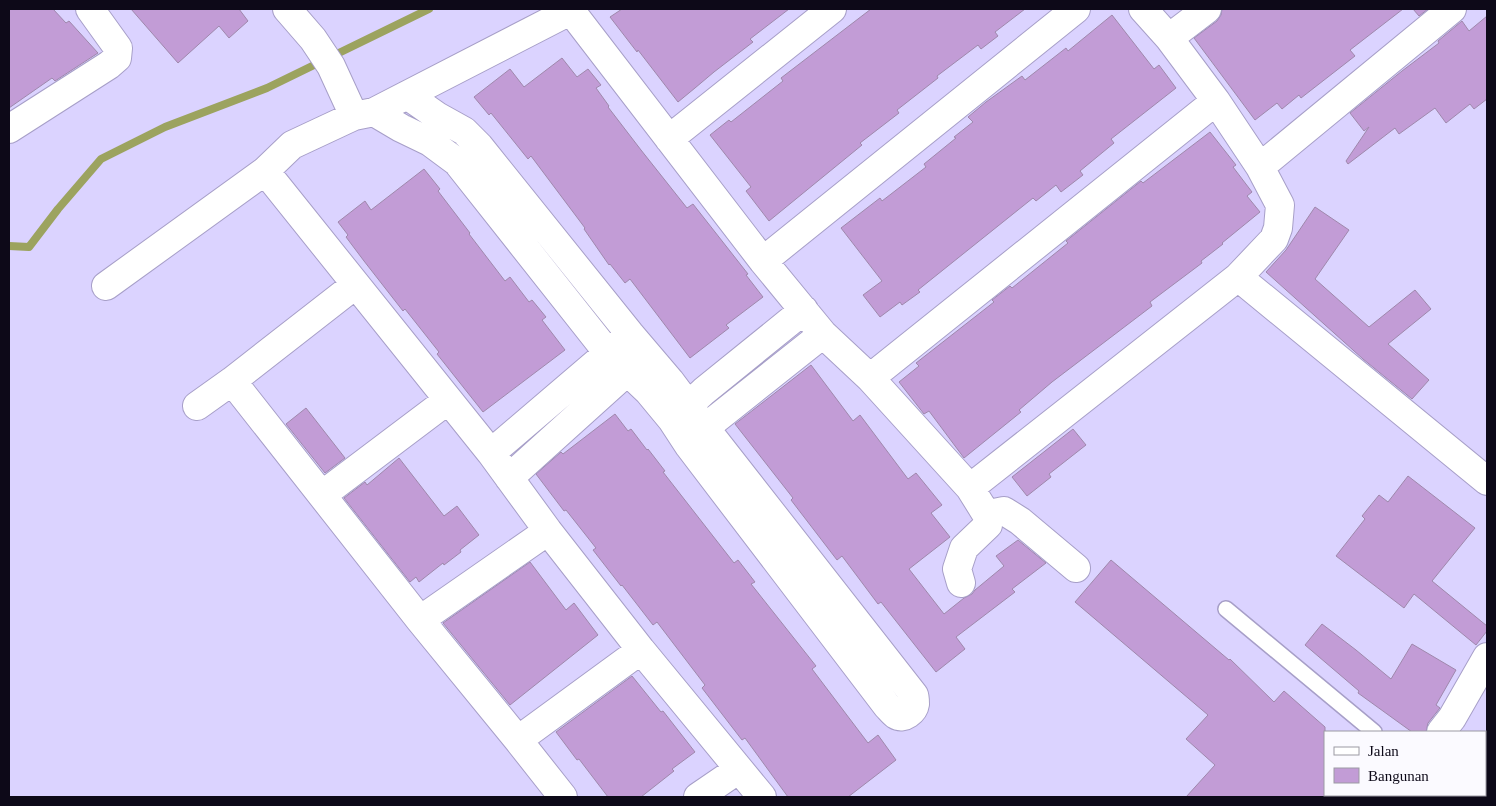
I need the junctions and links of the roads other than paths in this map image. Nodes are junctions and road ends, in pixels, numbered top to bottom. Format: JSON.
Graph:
{"nodes":[{"id":1,"x":90,"y":9,"type":"edge"},
{"id":2,"x":287,"y":9,"type":"edge"},
{"id":3,"x":832,"y":9,"type":"edge"},
{"id":4,"x":1076,"y":9,"type":"edge"},
{"id":5,"x":1143,"y":9,"type":"edge"},
{"id":6,"x":1207,"y":9,"type":"edge"},
{"id":7,"x":1452,"y":9,"type":"edge"},
{"id":8,"x":573,"y":10,"type":"edge"},
{"id":9,"x":1169,"y":38,"type":"junction"},
{"id":10,"x":407,"y":95,"type":"junction"},
{"id":11,"x":1216,"y":101,"type":"junction"},
{"id":12,"x":364,"y":114,"type":"junction"},
{"id":13,"x":9,"y":129,"type":"edge"},
{"id":14,"x":669,"y":139,"type":"junction"},
{"id":15,"x":1260,"y":167,"type":"junction"},
{"id":16,"x":265,"y":171,"type":"junction"},
{"id":17,"x":762,"y":261,"type":"junction"},
{"id":18,"x":1238,"y":277,"type":"junction"},
{"id":19,"x":355,"y":285,"type":"junction"},
{"id":20,"x":106,"y":286,"type":"dead end"},
{"id":21,"x":804,"y":310,"type":"junction"},
{"id":22,"x":824,"y":334,"type":"junction"},
{"id":23,"x":639,"y":343,"type":"junction"},
{"id":24,"x":618,"y":362,"type":"junction"},
{"id":25,"x":870,"y":378,"type":"junction"},
{"id":26,"x":232,"y":381,"type":"junction"},
{"id":27,"x":448,"y":400,"type":"junction"},
{"id":28,"x":197,"y":406,"type":"dead end"},
{"id":29,"x":681,"y":413,"type":"junction"},
{"id":30,"x":697,"y":438,"type":"junction"},
{"id":31,"x":491,"y":453,"type":"junction"},
{"id":32,"x":509,"y":478,"type":"junction"},
{"id":33,"x":1487,"y":481,"type":"edge"},
{"id":34,"x":970,"y":488,"type":"junction"},
{"id":35,"x":322,"y":495,"type":"junction"},
{"id":36,"x":988,"y":517,"type":"junction"},
{"id":37,"x":548,"y":531,"type":"junction"},
{"id":38,"x":1076,"y":568,"type":"dead end"},
{"id":39,"x":961,"y":584,"type":"dead end"},
{"id":40,"x":1226,"y":609,"type":"dead end"},
{"id":41,"x":420,"y":620,"type":"junction"},
{"id":42,"x":641,"y":650,"type":"junction"},
{"id":43,"x":1487,"y":657,"type":"edge"},
{"id":44,"x":1373,"y":731,"type":"edge"},
{"id":45,"x":1442,"y":731,"type":"edge"},
{"id":46,"x":518,"y":740,"type":"junction"},
{"id":47,"x":739,"y":769,"type":"junction"},
{"id":48,"x":563,"y":797,"type":"edge"},
{"id":49,"x":698,"y":797,"type":"edge"},
{"id":50,"x":762,"y":797,"type":"edge"}],
"edges":[{"from":1,"to":13,"type":"street"},
{"from":2,"to":12,"type":"street"},
{"from":3,"to":14,"type":"street"},
{"from":4,"to":17,"type":"street"},
{"from":5,"to":9,"type":"street"},
{"from":6,"to":9,"type":"street"},
{"from":7,"to":15,"type":"street"},
{"from":8,"to":10,"type":"street"},
{"from":8,"to":14,"type":"street"},
{"from":9,"to":11,"type":"street"},
{"from":10,"to":12,"type":"street"},
{"from":10,"to":23,"type":"street"},
{"from":11,"to":15,"type":"street"},
{"from":11,"to":25,"type":"street"},
{"from":12,"to":16,"type":"street"},
{"from":12,"to":24,"type":"street"},
{"from":14,"to":17,"type":"street"},
{"from":15,"to":18,"type":"street"},
{"from":16,"to":19,"type":"street"},
{"from":16,"to":20,"type":"street"},
{"from":17,"to":21,"type":"street"},
{"from":18,"to":33,"type":"street"},
{"from":18,"to":34,"type":"street"},
{"from":19,"to":26,"type":"street"},
{"from":19,"to":27,"type":"street"},
{"from":21,"to":22,"type":"street"},
{"from":21,"to":29,"type":"street"},
{"from":22,"to":25,"type":"street"},
{"from":22,"to":30,"type":"street"},
{"from":23,"to":24,"type":"street"},
{"from":23,"to":29,"type":"street"},
{"from":24,"to":29,"type":"street"},
{"from":24,"to":31,"type":"street"},
{"from":24,"to":32,"type":"street"},
{"from":25,"to":34,"type":"street"},
{"from":26,"to":28,"type":"street"},
{"from":26,"to":35,"type":"street"},
{"from":27,"to":31,"type":"street"},
{"from":27,"to":35,"type":"street"},
{"from":29,"to":30,"type":"street"},
{"from":30,"to":30,"type":"street"},
{"from":31,"to":32,"type":"street"},
{"from":32,"to":37,"type":"street"},
{"from":34,"to":36,"type":"street"},
{"from":35,"to":41,"type":"street"},
{"from":36,"to":38,"type":"street"},
{"from":36,"to":39,"type":"street"},
{"from":37,"to":41,"type":"street"},
{"from":37,"to":42,"type":"street"},
{"from":40,"to":44,"type":"lane"},
{"from":41,"to":46,"type":"street"},
{"from":42,"to":46,"type":"street"},
{"from":42,"to":47,"type":"street"},
{"from":43,"to":45,"type":"street"},
{"from":46,"to":48,"type":"street"},
{"from":47,"to":49,"type":"street"},
{"from":47,"to":50,"type":"street"}]}
